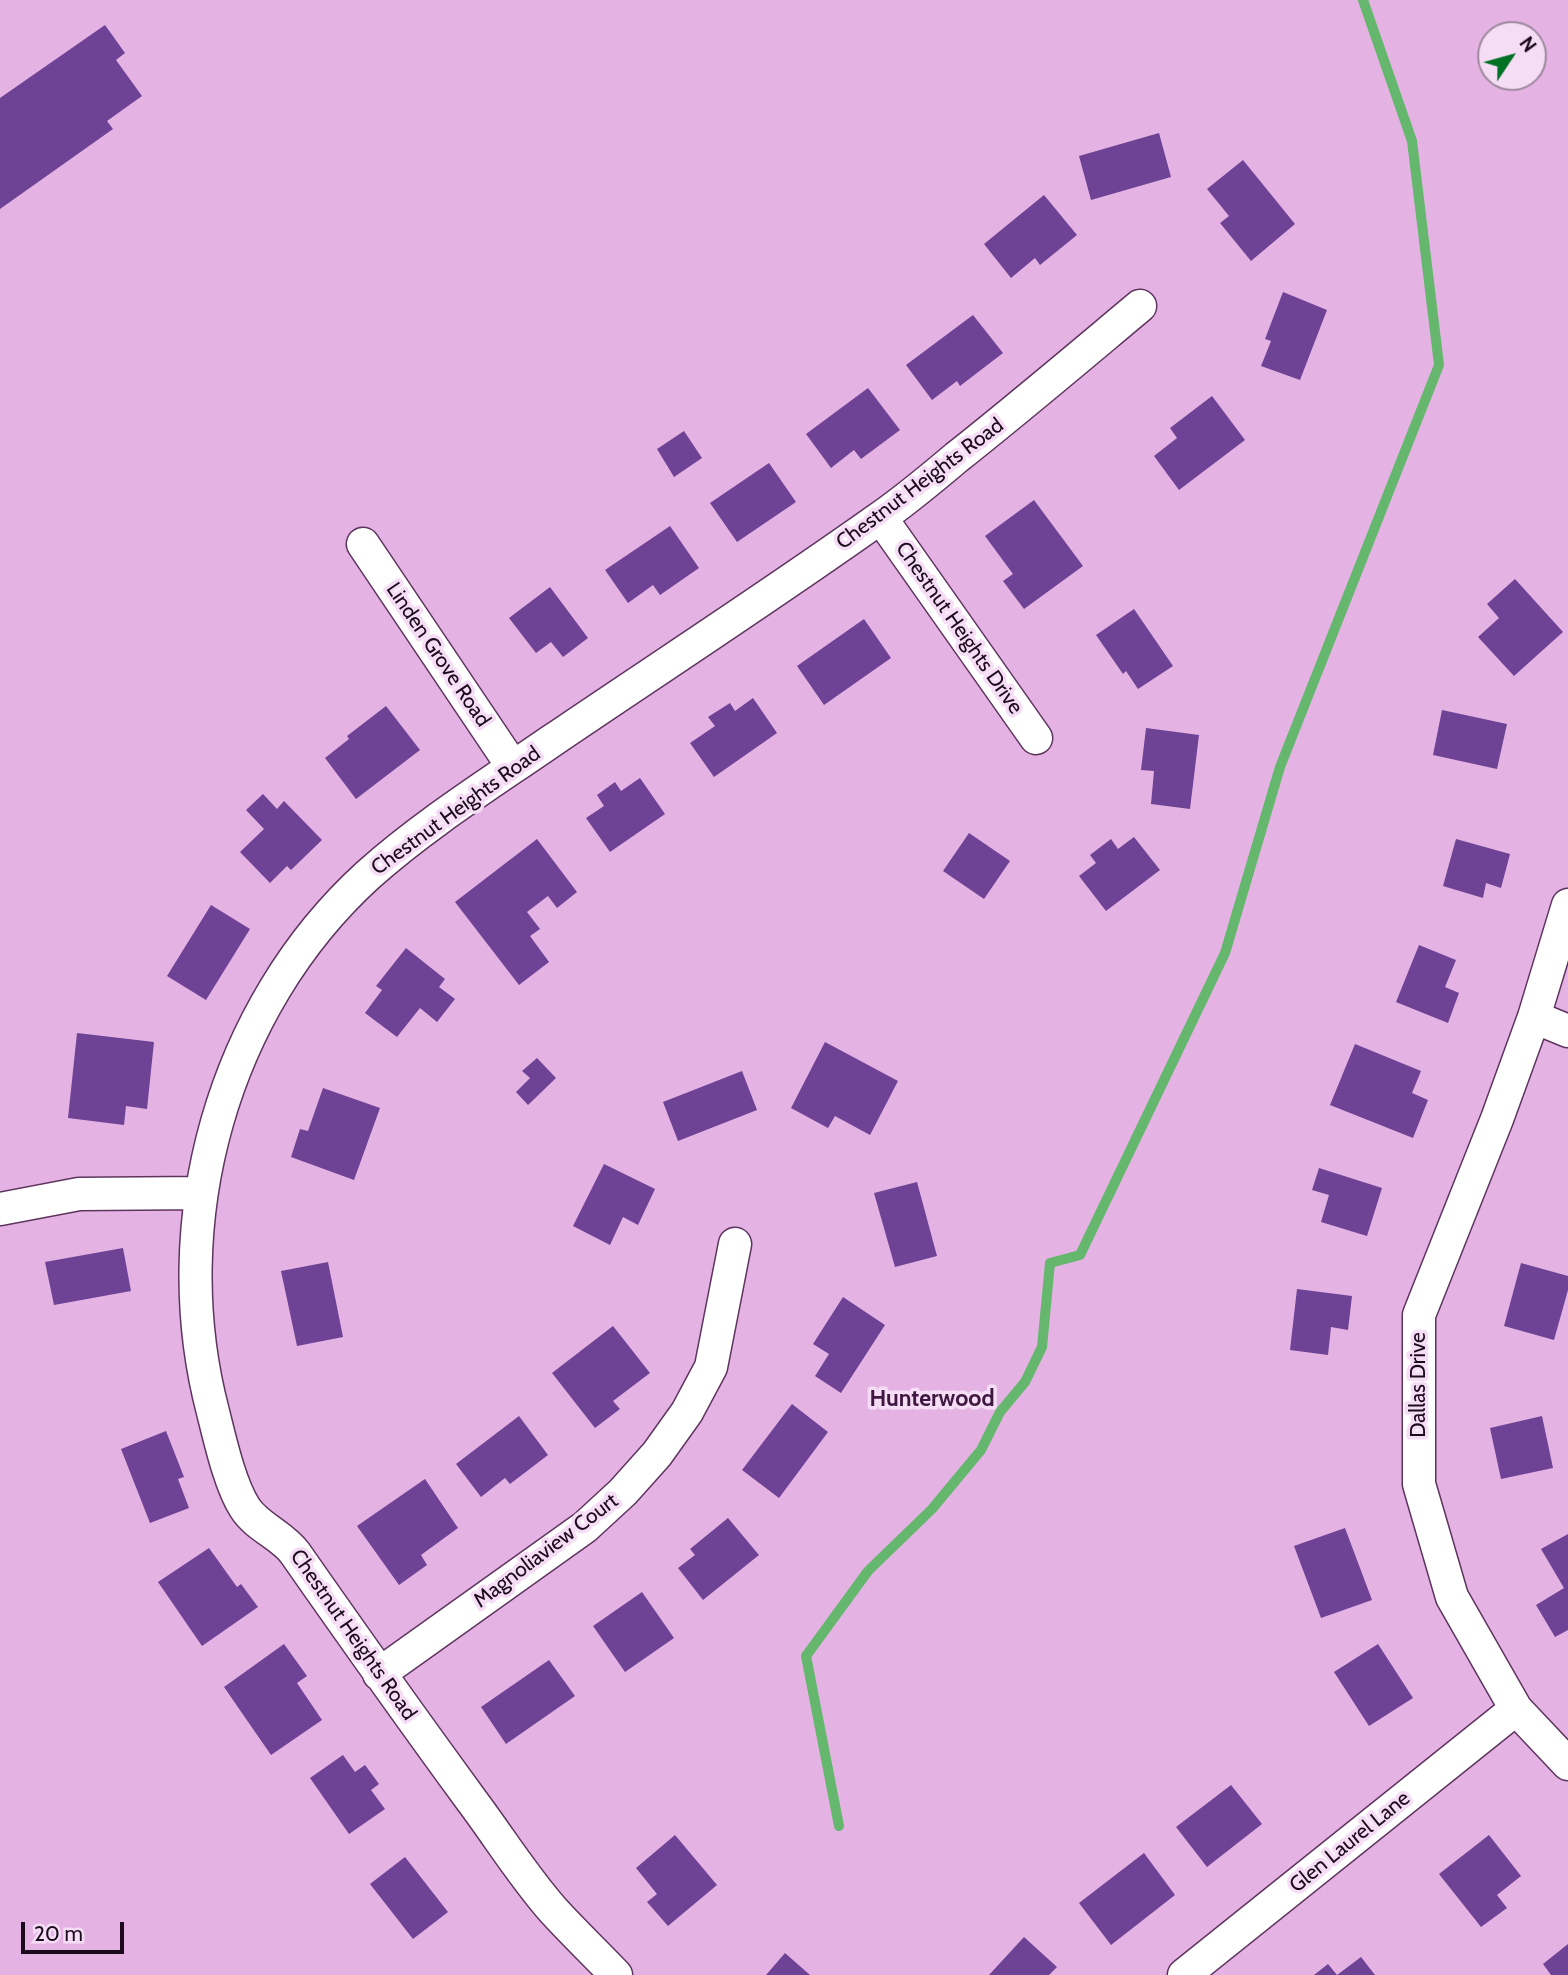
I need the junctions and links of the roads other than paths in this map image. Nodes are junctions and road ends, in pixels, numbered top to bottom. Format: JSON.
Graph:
{"nodes":[{"id":1,"x":1140,"y":306,"type":"dead end"},
{"id":2,"x":881,"y":518,"type":"junction"},
{"id":3,"x":363,"y":544,"type":"dead end"},
{"id":4,"x":1036,"y":738,"type":"dead end"},
{"id":5,"x":513,"y":767,"type":"junction"},
{"id":6,"x":1568,"y":905,"type":"edge"},
{"id":7,"x":1534,"y":1017,"type":"junction"},
{"id":8,"x":1568,"y":1031,"type":"edge"},
{"id":9,"x":201,"y":1193,"type":"junction"},
{"id":10,"x":0,"y":1209,"type":"edge"},
{"id":11,"x":735,"y":1244,"type":"dead end"},
{"id":12,"x":379,"y":1674,"type":"junction"},
{"id":13,"x":1516,"y":1709,"type":"junction"},
{"id":14,"x":1568,"y":1764,"type":"edge"},
{"id":15,"x":615,"y":1975,"type":"edge"},
{"id":16,"x":1184,"y":1975,"type":"edge"}],
"edges":[{"from":1,"to":2,"type":"street","name":"Chestnut Heights Road"},
{"from":2,"to":4,"type":"street","name":"Chestnut Heights Drive"},
{"from":2,"to":5,"type":"street","name":"Chestnut Heights Road"},
{"from":3,"to":5,"type":"street","name":"Linden Grove Road"},
{"from":5,"to":9,"type":"street","name":"Chestnut Heights Road"},
{"from":6,"to":7,"type":"street","name":"Dallas Drive"},
{"from":7,"to":8,"type":"street"},
{"from":7,"to":13,"type":"street","name":"Dallas Drive"},
{"from":9,"to":10,"type":"street"},
{"from":9,"to":12,"type":"street","name":"Chestnut Heights Road"},
{"from":11,"to":12,"type":"street","name":"Magnoliaview Court"},
{"from":12,"to":15,"type":"street","name":"Chestnut Heights Road"},
{"from":13,"to":14,"type":"street","name":"Dallas Drive"},
{"from":13,"to":16,"type":"street","name":"Glen Laurel Lane"}]}
